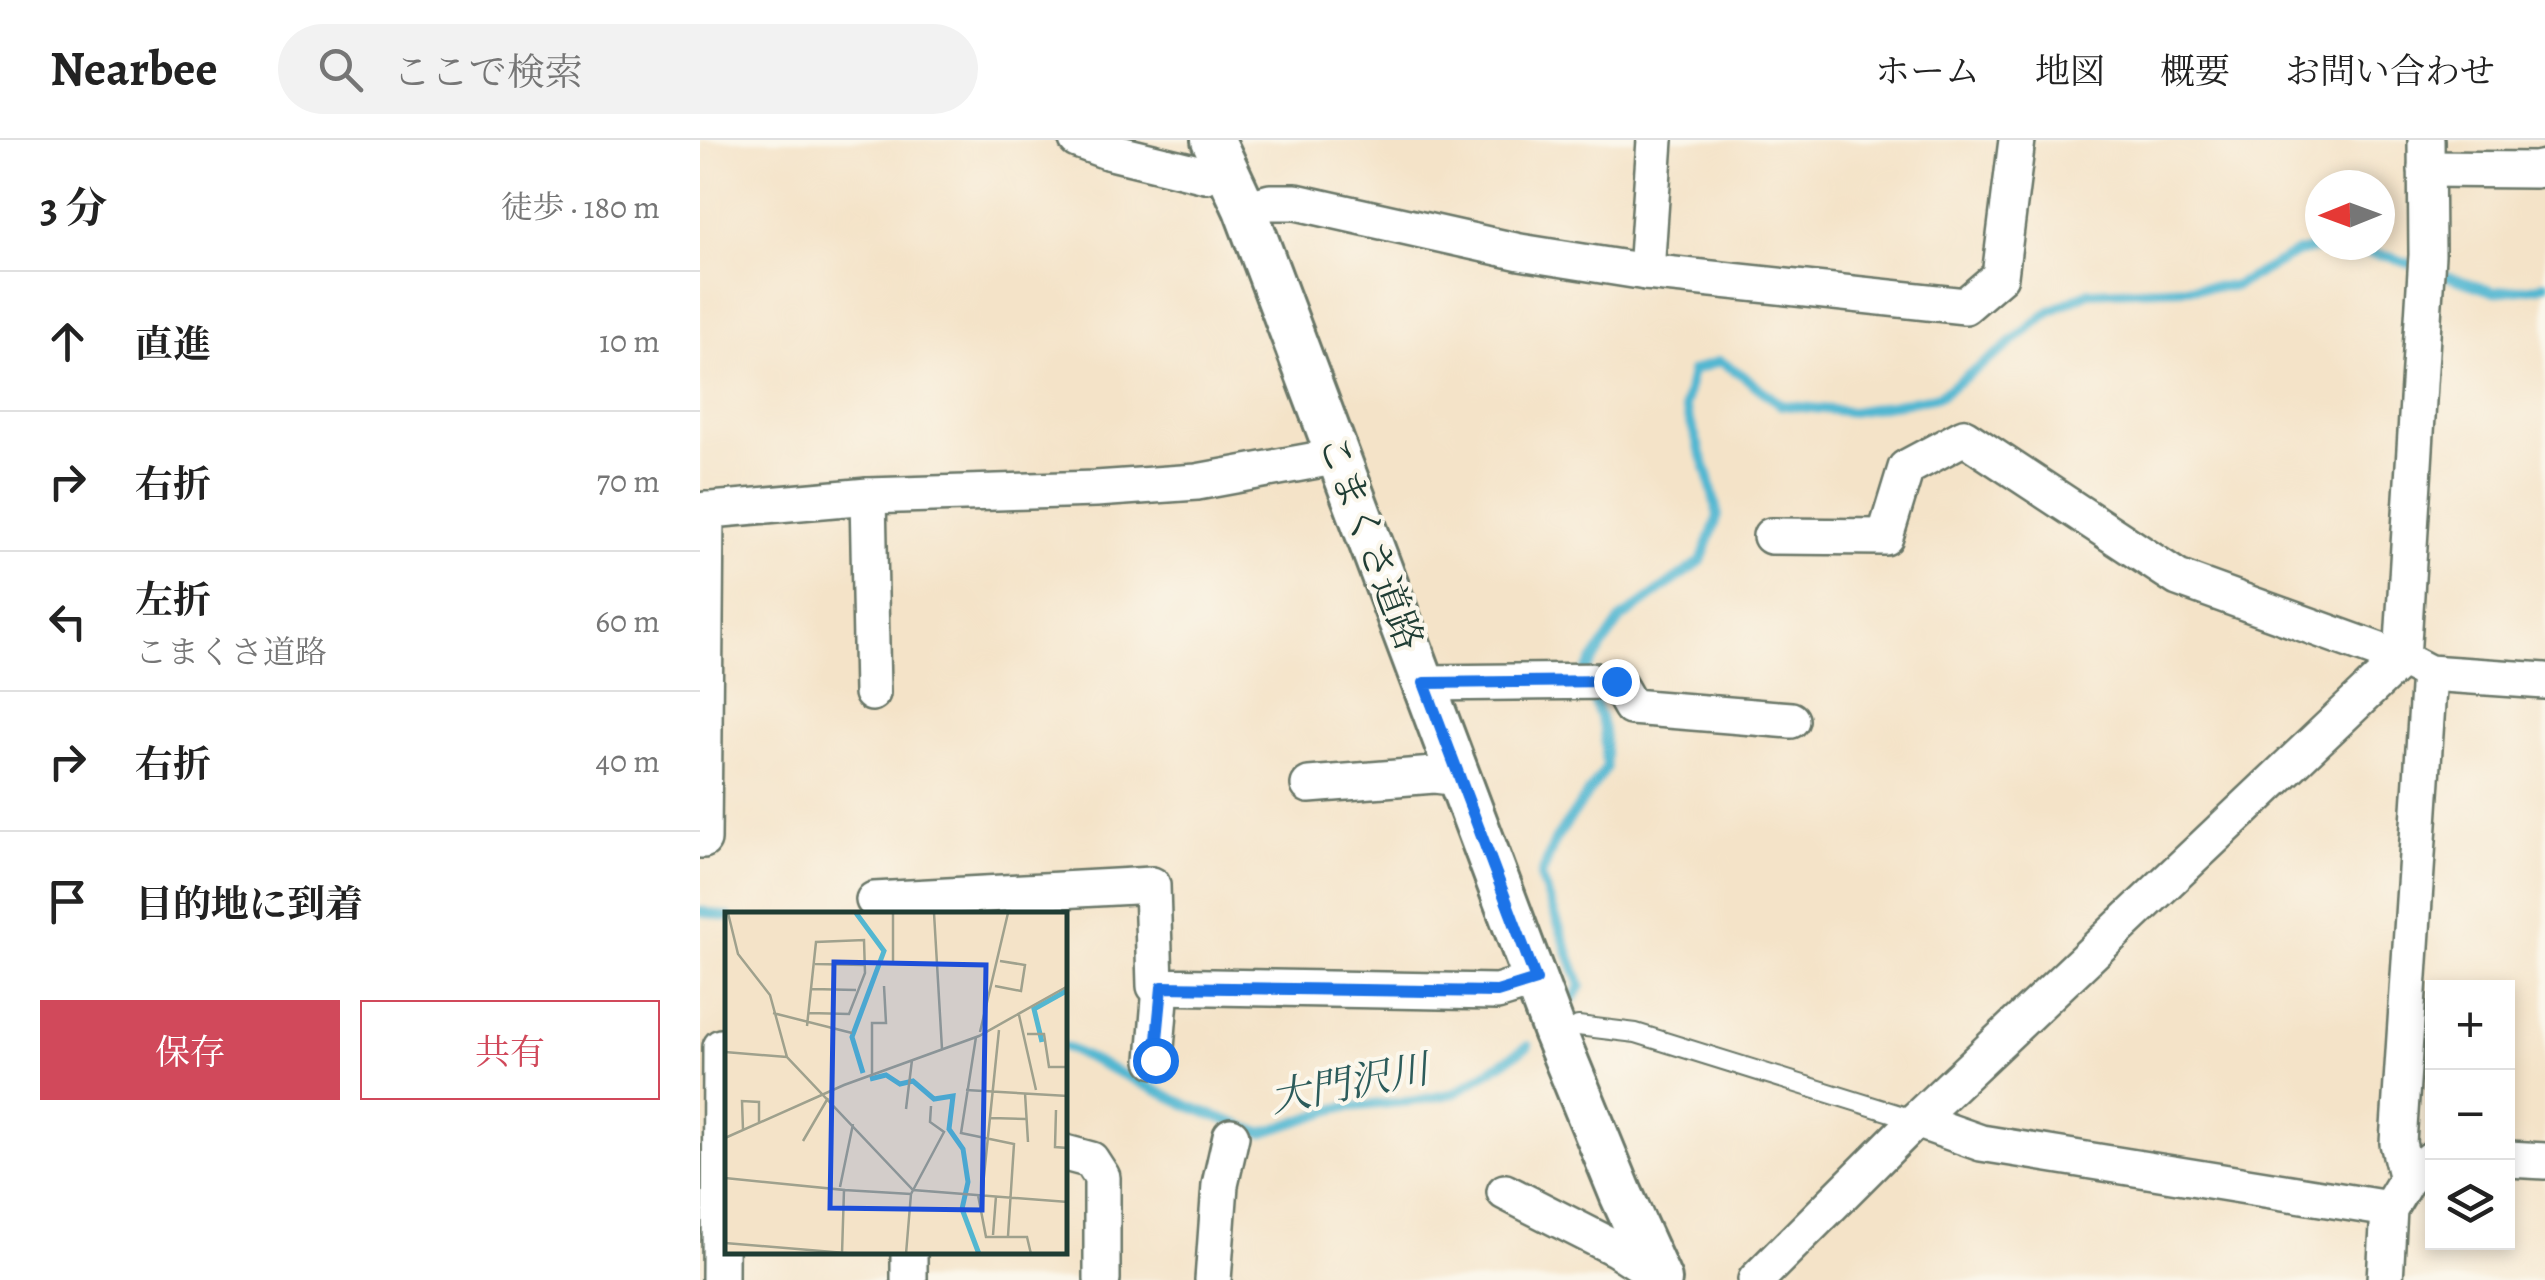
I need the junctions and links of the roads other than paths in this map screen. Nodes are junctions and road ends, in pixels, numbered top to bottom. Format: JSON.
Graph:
{"nodes":[{"id":1,"x":1078,"y":140,"type":"edge"},
{"id":2,"x":1656,"y":140,"type":"edge"},
{"id":3,"x":2018,"y":140,"type":"edge"},
{"id":4,"x":2422,"y":148,"type":"edge"},
{"id":5,"x":1210,"y":157,"type":"edge"},
{"id":6,"x":2545,"y":168,"type":"edge"},
{"id":7,"x":1246,"y":209,"type":"junction"},
{"id":8,"x":1646,"y":272,"type":"junction"},
{"id":9,"x":1339,"y":456,"type":"junction"},
{"id":10,"x":868,"y":496,"type":"junction"},
{"id":11,"x":703,"y":511,"type":"edge"},
{"id":12,"x":1771,"y":536,"type":"dead end"},
{"id":13,"x":2416,"y":666,"type":"junction"},
{"id":14,"x":2545,"y":681,"type":"edge"},
{"id":15,"x":1424,"y":683,"type":"junction"},
{"id":16,"x":872,"y":693,"type":"dead end"},
{"id":17,"x":1790,"y":720,"type":"dead end"},
{"id":18,"x":1460,"y":778,"type":"junction"},
{"id":19,"x":1308,"y":785,"type":"dead end"},
{"id":20,"x":700,"y":840,"type":"edge"},
{"id":21,"x":874,"y":900,"type":"dead end"},
{"id":22,"x":1536,"y":980,"type":"junction"},
{"id":23,"x":1162,"y":987,"type":"junction"},
{"id":24,"x":1578,"y":1026,"type":"dead end"},
{"id":25,"x":716,"y":1047,"type":"edge"},
{"id":26,"x":1155,"y":1060,"type":"dead end"},
{"id":27,"x":1916,"y":1120,"type":"junction"},
{"id":28,"x":1231,"y":1136,"type":"dead end"},
{"id":29,"x":1068,"y":1154,"type":"edge"},
{"id":30,"x":2515,"y":1158,"type":"edge"},
{"id":31,"x":2545,"y":1160,"type":"edge"},
{"id":32,"x":2409,"y":1182,"type":"edge"},
{"id":33,"x":1505,"y":1192,"type":"dead end"},
{"id":34,"x":1660,"y":1278,"type":"edge"},
{"id":35,"x":720,"y":1280,"type":"edge"},
{"id":36,"x":1102,"y":1280,"type":"edge"},
{"id":37,"x":1213,"y":1280,"type":"edge"},
{"id":38,"x":1756,"y":1280,"type":"edge"},
{"id":39,"x":2384,"y":1280,"type":"edge"}],
"edges":[{"from":1,"to":5,"type":"street"},
{"from":2,"to":8,"type":"street"},
{"from":3,"to":8,"type":"street"},
{"from":4,"to":6,"type":"street"},
{"from":4,"to":13,"type":"street"},
{"from":5,"to":7,"type":"street","name":"こまくさ道路"},
{"from":7,"to":8,"type":"street"},
{"from":7,"to":9,"type":"street","name":"こまくさ道路"},
{"from":9,"to":10,"type":"street"},
{"from":9,"to":15,"type":"street","name":"こまくさ道路"},
{"from":10,"to":11,"type":"street"},
{"from":10,"to":16,"type":"street"},
{"from":11,"to":20,"type":"street"},
{"from":12,"to":13,"type":"street"},
{"from":13,"to":14,"type":"street"},
{"from":13,"to":27,"type":"street"},
{"from":13,"to":32,"type":"street"},
{"from":15,"to":17,"type":"street"},
{"from":15,"to":18,"type":"street","name":"こまくさ道路"},
{"from":18,"to":19,"type":"street"},
{"from":18,"to":22,"type":"street","name":"こまくさ道路"},
{"from":21,"to":23,"type":"street"},
{"from":22,"to":23,"type":"street"},
{"from":22,"to":34,"type":"street","name":"こまくさ道路"},
{"from":23,"to":26,"type":"street"},
{"from":24,"to":27,"type":"lane"},
{"from":25,"to":35,"type":"street"},
{"from":27,"to":32,"type":"street"},
{"from":27,"to":38,"type":"street"},
{"from":28,"to":37,"type":"street"},
{"from":29,"to":36,"type":"street"},
{"from":30,"to":31,"type":"street"},
{"from":32,"to":39,"type":"street"},
{"from":33,"to":34,"type":"street"}]}
